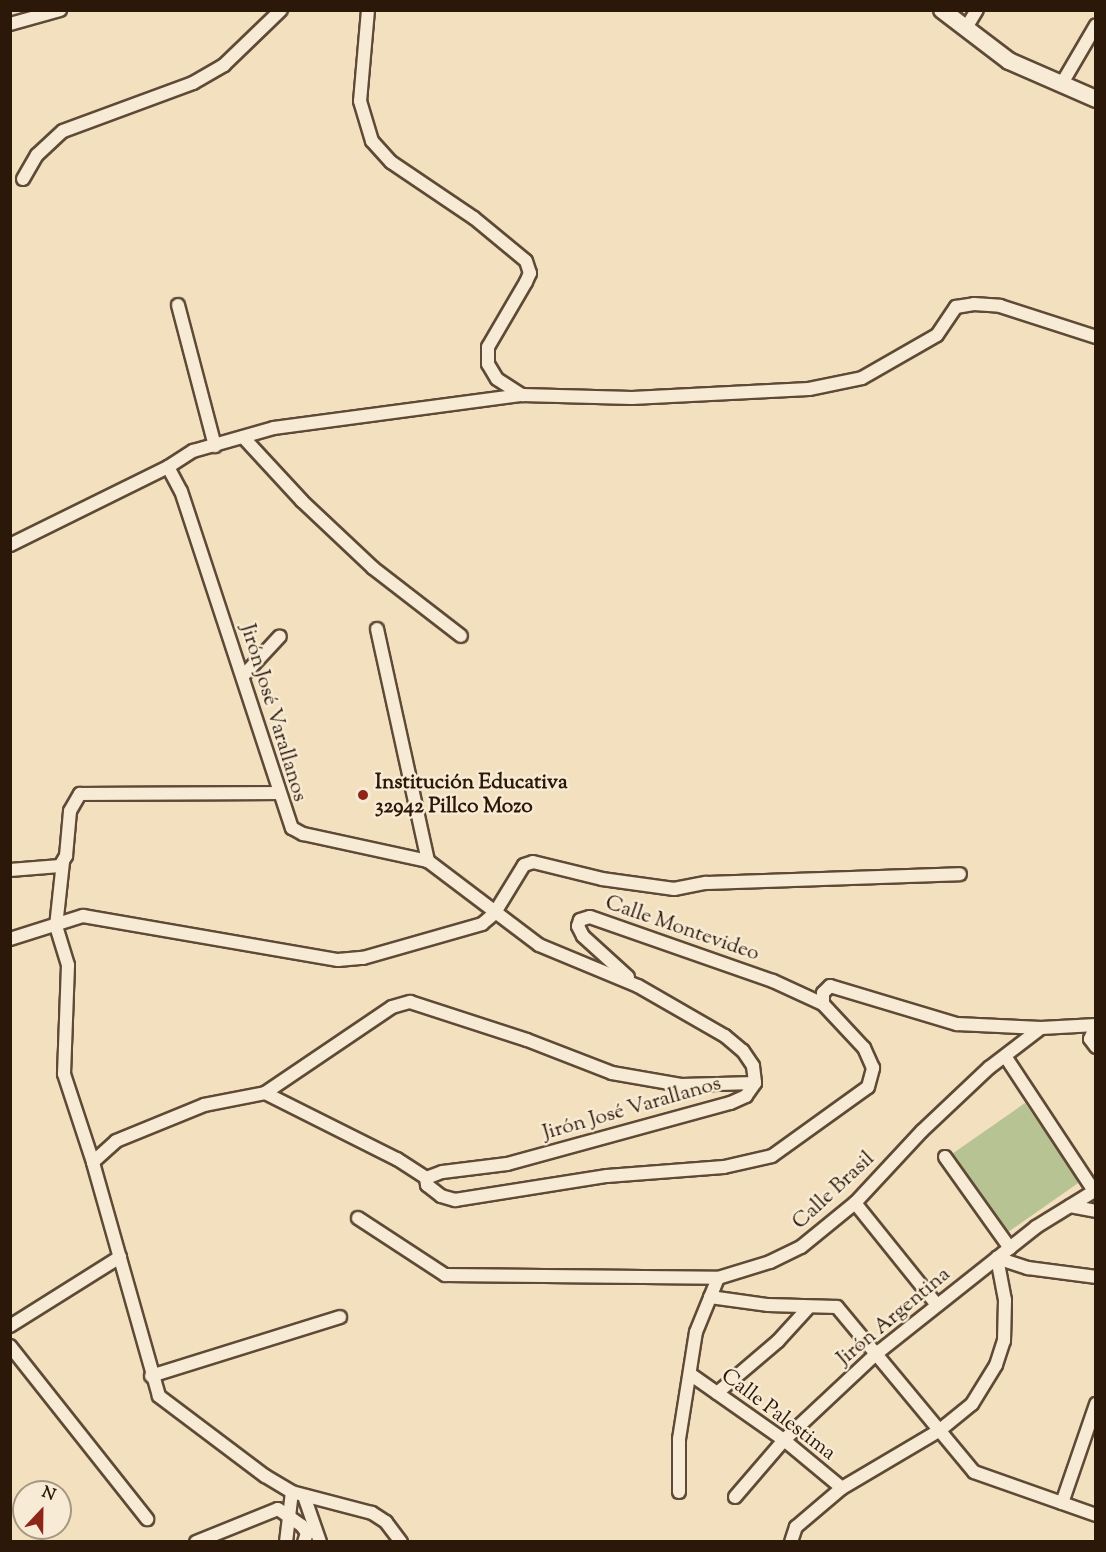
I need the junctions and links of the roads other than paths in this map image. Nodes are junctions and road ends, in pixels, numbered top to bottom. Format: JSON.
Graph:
{"nodes":[{"id":1,"x":60,"y":10,"type":"edge"},
{"id":2,"x":281,"y":10,"type":"edge"},
{"id":3,"x":368,"y":10,"type":"edge"},
{"id":4,"x":942,"y":10,"type":"edge"},
{"id":5,"x":977,"y":10,"type":"edge"},
{"id":6,"x":10,"y":24,"type":"edge"},
{"id":7,"x":1095,"y":25,"type":"edge"},
{"id":8,"x":966,"y":28,"type":"junction"},
{"id":9,"x":1061,"y":85,"type":"junction"},
{"id":10,"x":1095,"y":99,"type":"edge"},
{"id":11,"x":23,"y":179,"type":"dead end"},
{"id":12,"x":178,"y":305,"type":"dead end"},
{"id":13,"x":1095,"y":337,"type":"edge"},
{"id":14,"x":522,"y":395,"type":"junction"},
{"id":15,"x":243,"y":437,"type":"junction"},
{"id":16,"x":215,"y":446,"type":"junction"},
{"id":17,"x":168,"y":467,"type":"junction"},
{"id":18,"x":10,"y":544,"type":"edge"},
{"id":19,"x":377,"y":629,"type":"dead end"},
{"id":20,"x":280,"y":636,"type":"dead end"},
{"id":21,"x":462,"y":636,"type":"dead end"},
{"id":22,"x":243,"y":676,"type":"junction"},
{"id":23,"x":279,"y":793,"type":"junction"},
{"id":24,"x":428,"y":861,"type":"junction"},
{"id":25,"x":63,"y":862,"type":"junction"},
{"id":26,"x":10,"y":870,"type":"edge"},
{"id":27,"x":960,"y":874,"type":"dead end"},
{"id":28,"x":494,"y":914,"type":"junction"},
{"id":29,"x":56,"y":926,"type":"junction"},
{"id":30,"x":10,"y":939,"type":"edge"},
{"id":31,"x":638,"y":986,"type":"junction"},
{"id":32,"x":823,"y":1004,"type":"junction"},
{"id":33,"x":1095,"y":1025,"type":"edge"},
{"id":34,"x":1041,"y":1028,"type":"junction"},
{"id":35,"x":1095,"y":1047,"type":"edge"},
{"id":36,"x":1005,"y":1056,"type":"junction"},
{"id":37,"x":755,"y":1083,"type":"junction"},
{"id":38,"x":265,"y":1093,"type":"junction"},
{"id":39,"x":945,"y":1157,"type":"dead end"},
{"id":40,"x":93,"y":1162,"type":"junction"},
{"id":41,"x":426,"y":1178,"type":"junction"},
{"id":42,"x":1095,"y":1191,"type":"edge"},
{"id":43,"x":855,"y":1203,"type":"junction"},
{"id":44,"x":1070,"y":1206,"type":"junction"},
{"id":45,"x":1095,"y":1211,"type":"edge"},
{"id":46,"x":358,"y":1218,"type":"dead end"},
{"id":47,"x":1010,"y":1248,"type":"junction"},
{"id":48,"x":120,"y":1257,"type":"junction"},
{"id":49,"x":997,"y":1258,"type":"junction"},
{"id":50,"x":1095,"y":1277,"type":"edge"},
{"id":51,"x":718,"y":1278,"type":"junction"},
{"id":52,"x":710,"y":1297,"type":"junction"},
{"id":53,"x":937,"y":1305,"type":"junction"},
{"id":54,"x":809,"y":1307,"type":"junction"},
{"id":55,"x":340,"y":1317,"type":"dead end"},
{"id":56,"x":10,"y":1326,"type":"edge"},
{"id":57,"x":10,"y":1346,"type":"edge"},
{"id":58,"x":876,"y":1354,"type":"junction"},
{"id":59,"x":690,"y":1374,"type":"junction"},
{"id":60,"x":151,"y":1376,"type":"junction"},
{"id":61,"x":717,"y":1393,"type":"junction"},
{"id":62,"x":1095,"y":1404,"type":"edge"},
{"id":63,"x":940,"y":1430,"type":"junction"},
{"id":64,"x":784,"y":1440,"type":"junction"},
{"id":65,"x":842,"y":1488,"type":"junction"},
{"id":66,"x":679,"y":1492,"type":"dead end"},
{"id":67,"x":298,"y":1494,"type":"junction"},
{"id":68,"x":735,"y":1497,"type":"dead end"},
{"id":69,"x":1062,"y":1503,"type":"junction"},
{"id":70,"x":1095,"y":1515,"type":"edge"},
{"id":71,"x":147,"y":1519,"type":"dead end"},
{"id":72,"x":291,"y":1519,"type":"junction"},
{"id":73,"x":196,"y":1542,"type":"edge"},
{"id":74,"x":286,"y":1542,"type":"edge"},
{"id":75,"x":304,"y":1542,"type":"edge"},
{"id":76,"x":320,"y":1542,"type":"edge"},
{"id":77,"x":401,"y":1542,"type":"edge"},
{"id":78,"x":791,"y":1542,"type":"edge"}],
"edges":[{"from":1,"to":6,"type":"street"},
{"from":2,"to":11,"type":"street"},
{"from":3,"to":14,"type":"street"},
{"from":4,"to":8,"type":"street"},
{"from":5,"to":8,"type":"street"},
{"from":7,"to":9,"type":"street"},
{"from":8,"to":9,"type":"street"},
{"from":9,"to":10,"type":"street"},
{"from":12,"to":16,"type":"street"},
{"from":13,"to":14,"type":"street"},
{"from":14,"to":15,"type":"street"},
{"from":15,"to":16,"type":"street"},
{"from":15,"to":21,"type":"street"},
{"from":16,"to":17,"type":"street"},
{"from":17,"to":18,"type":"street"},
{"from":17,"to":22,"type":"street","name":"Jirón José Varallanos"},
{"from":19,"to":24,"type":"street"},
{"from":20,"to":22,"type":"street"},
{"from":22,"to":23,"type":"street","name":"Jirón José Varallanos"},
{"from":23,"to":24,"type":"street","name":"Jirón José Varallanos"},
{"from":23,"to":25,"type":"street"},
{"from":24,"to":28,"type":"street","name":"Jirón José Varallanos"},
{"from":25,"to":26,"type":"street"},
{"from":25,"to":29,"type":"street"},
{"from":27,"to":28,"type":"street"},
{"from":28,"to":29,"type":"street"},
{"from":28,"to":31,"type":"street","name":"Jirón José Varallanos"},
{"from":29,"to":30,"type":"street"},
{"from":29,"to":40,"type":"street"},
{"from":31,"to":32,"type":"street","name":"Calle Montevideo"},
{"from":31,"to":37,"type":"street","name":"Jirón José Varallanos"},
{"from":32,"to":34,"type":"street"},
{"from":32,"to":41,"type":"street"},
{"from":33,"to":34,"type":"street"},
{"from":33,"to":35,"type":"street"},
{"from":34,"to":36,"type":"street","name":"Calle Brasil"},
{"from":36,"to":42,"type":"street"},
{"from":36,"to":43,"type":"street","name":"Calle Brasil"},
{"from":37,"to":38,"type":"street"},
{"from":37,"to":41,"type":"street","name":"Jirón José Varallanos"},
{"from":38,"to":40,"type":"street"},
{"from":38,"to":41,"type":"street"},
{"from":39,"to":47,"type":"street"},
{"from":40,"to":48,"type":"street"},
{"from":42,"to":44,"type":"street","name":"Jirón Argentina"},
{"from":43,"to":51,"type":"street","name":"Calle Brasil"},
{"from":43,"to":53,"type":"street"},
{"from":44,"to":45,"type":"street"},
{"from":44,"to":47,"type":"street","name":"Jirón Argentina"},
{"from":46,"to":51,"type":"street"},
{"from":47,"to":49,"type":"street","name":"Jirón Argentina"},
{"from":48,"to":56,"type":"street"},
{"from":48,"to":60,"type":"street"},
{"from":49,"to":50,"type":"street"},
{"from":49,"to":53,"type":"street","name":"Jirón Argentina"},
{"from":49,"to":63,"type":"street"},
{"from":51,"to":52,"type":"street"},
{"from":52,"to":54,"type":"street"},
{"from":52,"to":59,"type":"street"},
{"from":53,"to":58,"type":"street","name":"Jirón Argentina"},
{"from":54,"to":58,"type":"street"},
{"from":54,"to":61,"type":"street"},
{"from":55,"to":60,"type":"street"},
{"from":57,"to":71,"type":"street"},
{"from":58,"to":63,"type":"street"},
{"from":58,"to":64,"type":"street","name":"Jirón Argentina"},
{"from":59,"to":61,"type":"street","name":"Calle Palestima"},
{"from":59,"to":66,"type":"street"},
{"from":60,"to":67,"type":"street"},
{"from":61,"to":64,"type":"street","name":"Calle Palestima"},
{"from":62,"to":69,"type":"street"},
{"from":63,"to":65,"type":"street"},
{"from":63,"to":69,"type":"street"},
{"from":64,"to":65,"type":"street","name":"Calle Palestima"},
{"from":64,"to":68,"type":"street","name":"Jirón Argentina"},
{"from":65,"to":78,"type":"street"},
{"from":67,"to":72,"type":"street"},
{"from":67,"to":76,"type":"street"},
{"from":67,"to":77,"type":"street"},
{"from":69,"to":70,"type":"street"},
{"from":72,"to":73,"type":"street"},
{"from":72,"to":74,"type":"street"},
{"from":72,"to":75,"type":"street"}]}
